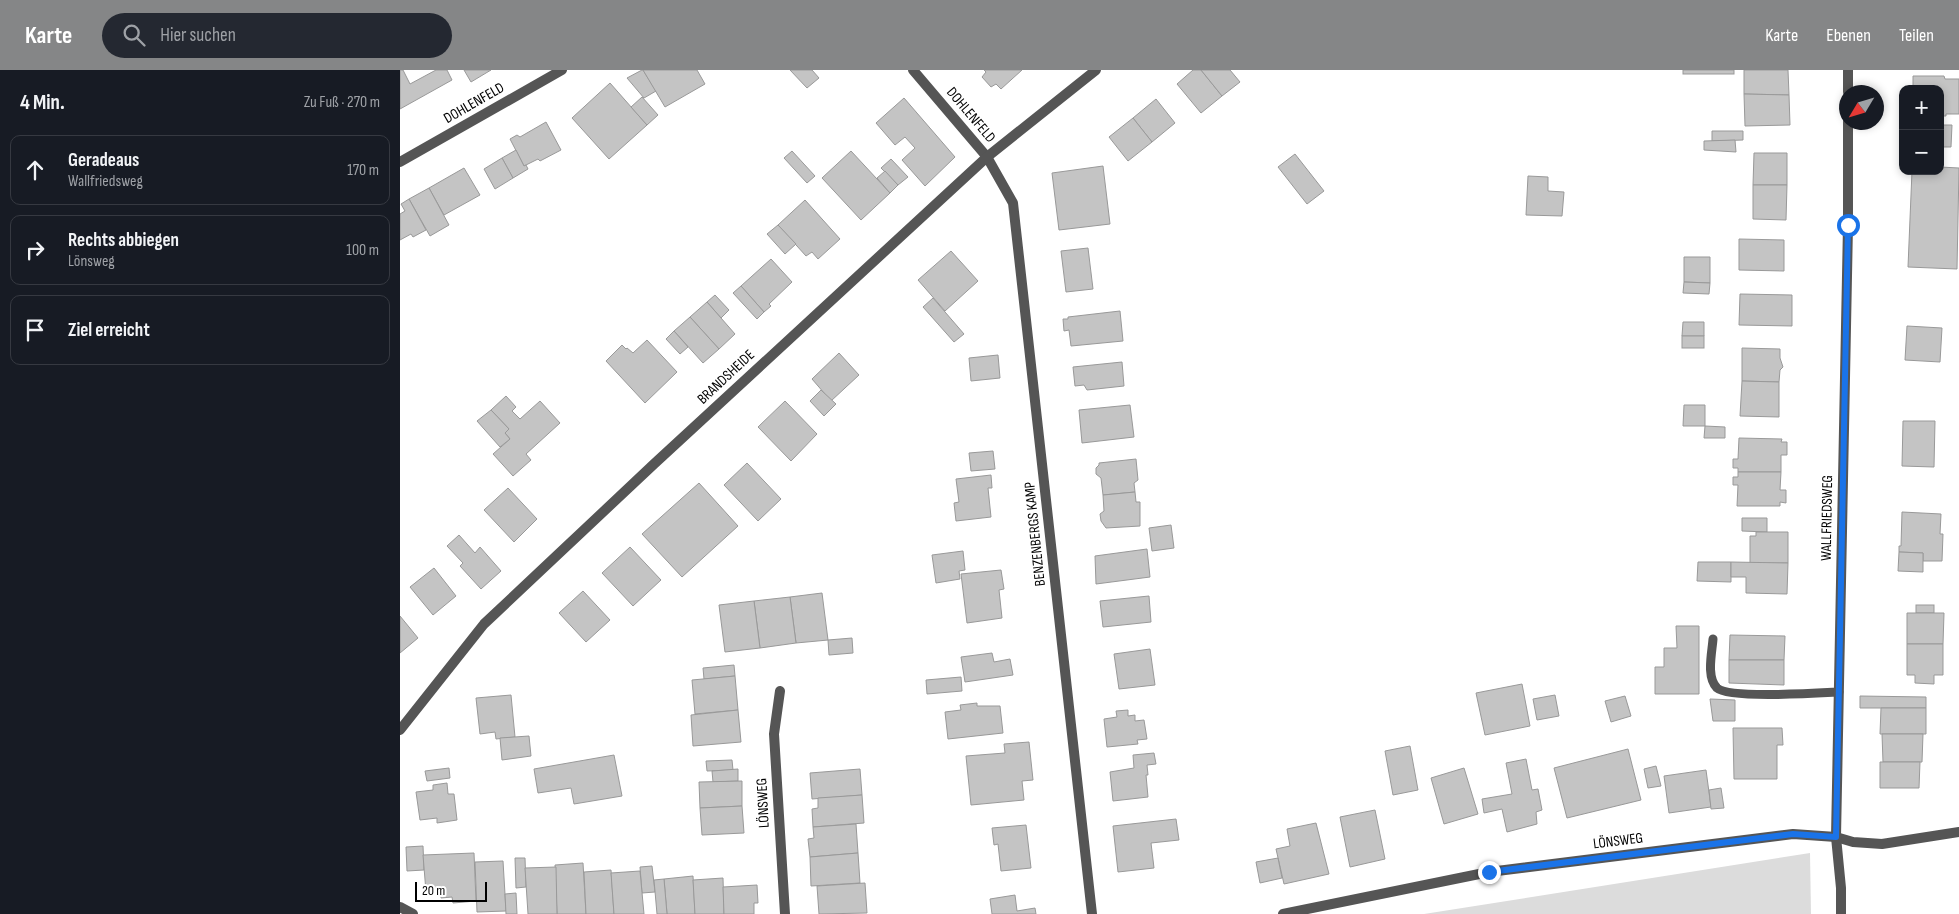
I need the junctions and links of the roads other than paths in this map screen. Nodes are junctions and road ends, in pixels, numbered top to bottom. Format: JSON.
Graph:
{"nodes":[{"id":1,"x":562,"y":70,"type":"edge"},
{"id":2,"x":913,"y":70,"type":"edge"},
{"id":3,"x":1096,"y":70,"type":"edge"},
{"id":4,"x":1848,"y":70,"type":"edge"},
{"id":5,"x":1848,"y":85,"type":"edge"},
{"id":6,"x":1848,"y":130,"type":"edge"},
{"id":7,"x":987,"y":157,"type":"junction"},
{"id":8,"x":400,"y":162,"type":"edge"},
{"id":9,"x":1712,"y":639,"type":"dead end"},
{"id":10,"x":780,"y":691,"type":"dead end"},
{"id":11,"x":1839,"y":692,"type":"junction"},
{"id":12,"x":400,"y":730,"type":"edge"},
{"id":13,"x":1959,"y":832,"type":"edge"},
{"id":14,"x":1836,"y":837,"type":"junction"},
{"id":15,"x":400,"y":907,"type":"edge"},
{"id":16,"x":413,"y":914,"type":"edge"},
{"id":17,"x":785,"y":914,"type":"edge"},
{"id":18,"x":1092,"y":914,"type":"edge"},
{"id":19,"x":1283,"y":914,"type":"edge"},
{"id":20,"x":1841,"y":914,"type":"edge"}],
"edges":[{"from":1,"to":8,"type":"street","name":"DOHLENFELD"},
{"from":2,"to":7,"type":"street","name":"DOHLENFELD"},
{"from":3,"to":7,"type":"street","name":"BRANDSHEIDE"},
{"from":4,"to":5,"type":"street"},
{"from":6,"to":11,"type":"street","name":"WALLFRIEDSWEG"},
{"from":7,"to":12,"type":"street","name":"BRANDSHEIDE"},
{"from":7,"to":18,"type":"street","name":"BENZENBERGS KAMP"},
{"from":9,"to":11,"type":"lane"},
{"from":10,"to":17,"type":"street","name":"LÖNSWEG"},
{"from":11,"to":14,"type":"street","name":"WALLFRIEDSWEG"},
{"from":13,"to":14,"type":"street","name":"LÖNSWEG"},
{"from":14,"to":19,"type":"street","name":"LÖNSWEG"},
{"from":14,"to":20,"type":"street","name":"WALLFRIEDSWEG"},
{"from":15,"to":16,"type":"street"}]}
